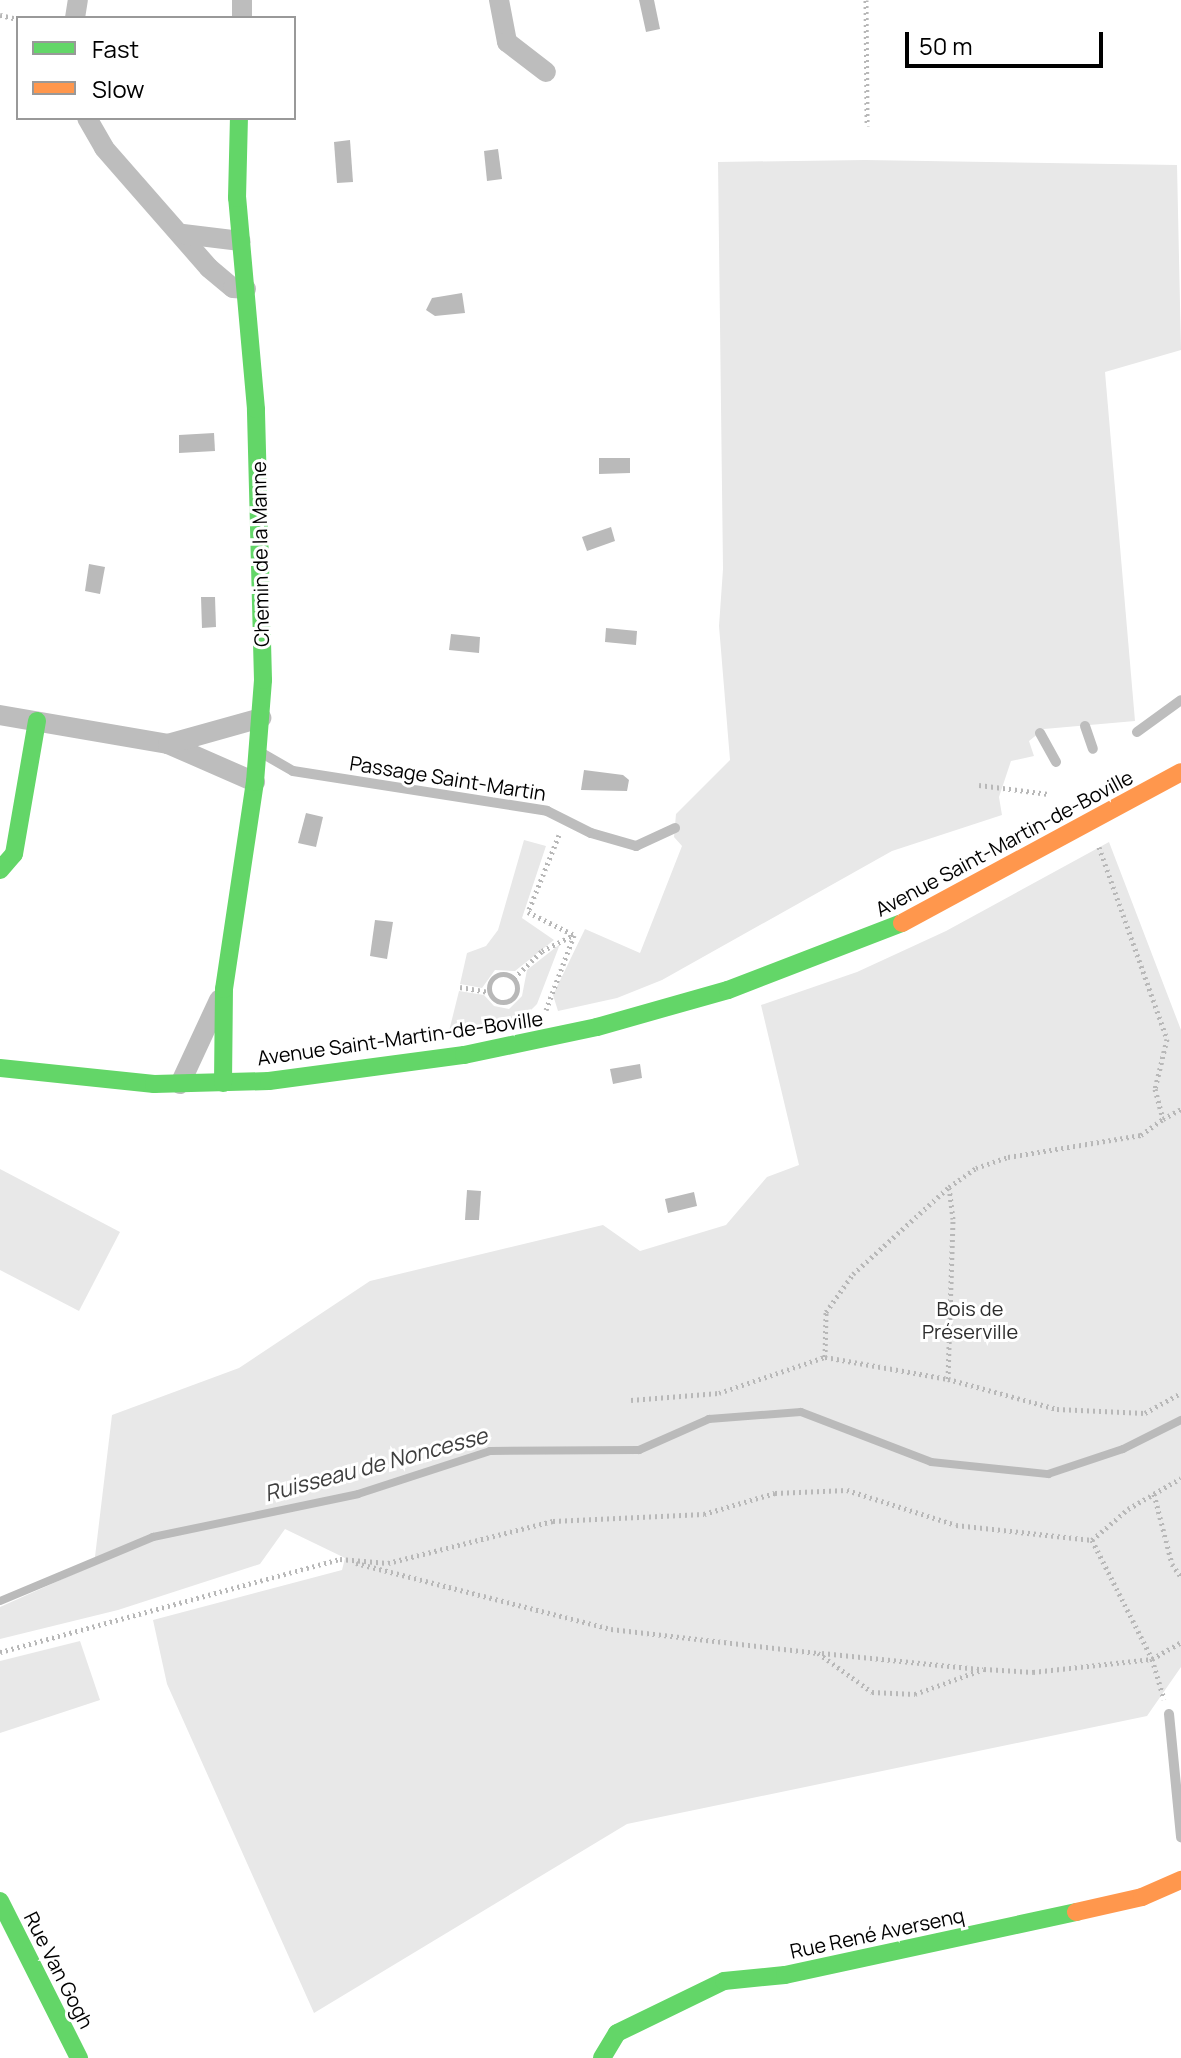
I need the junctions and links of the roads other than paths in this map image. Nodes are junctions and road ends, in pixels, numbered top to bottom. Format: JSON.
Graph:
{"nodes":[{"id":1,"x":499,"y":0,"type":"edge"},
{"id":2,"x":546,"y":72,"type":"dead end"},
{"id":3,"x":88,"y":120,"type":"edge"},
{"id":4,"x":239,"y":120,"type":"edge"},
{"id":5,"x":183,"y":234,"type":"junction"},
{"id":6,"x":241,"y":241,"type":"junction"},
{"id":7,"x":246,"y":289,"type":"junction"},
{"id":8,"x":1181,"y":700,"type":"edge"},
{"id":9,"x":0,"y":715,"type":"edge"},
{"id":10,"x":261,"y":718,"type":"junction"},
{"id":11,"x":37,"y":721,"type":"junction"},
{"id":12,"x":1085,"y":726,"type":"dead end"},
{"id":13,"x":1137,"y":732,"type":"dead end"},
{"id":14,"x":1040,"y":733,"type":"dead end"},
{"id":15,"x":168,"y":744,"type":"junction"},
{"id":16,"x":1093,"y":749,"type":"dead end"},
{"id":17,"x":259,"y":751,"type":"junction"},
{"id":18,"x":1056,"y":762,"type":"dead end"},
{"id":19,"x":1181,"y":772,"type":"edge"},
{"id":20,"x":255,"y":782,"type":"junction"},
{"id":21,"x":675,"y":828,"type":"dead end"},
{"id":22,"x":0,"y":870,"type":"edge"},
{"id":23,"x":224,"y":989,"type":"junction"},
{"id":24,"x":0,"y":1068,"type":"edge"},
{"id":25,"x":223,"y":1083,"type":"junction"},
{"id":26,"x":180,"y":1084,"type":"junction"},
{"id":27,"x":1169,"y":1714,"type":"road end"},
{"id":28,"x":1181,"y":1837,"type":"edge"},
{"id":29,"x":1181,"y":1880,"type":"edge"},
{"id":30,"x":0,"y":1901,"type":"edge"},
{"id":31,"x":79,"y":2058,"type":"edge"},
{"id":32,"x":602,"y":2058,"type":"edge"}],
"edges":[{"from":1,"to":2,"type":"street"},
{"from":3,"to":5,"type":"street"},
{"from":4,"to":6,"type":"street","name":"Chemin de la Manne"},
{"from":5,"to":6,"type":"street"},
{"from":5,"to":7,"type":"street"},
{"from":6,"to":7,"type":"street","name":"Chemin de la Manne"},
{"from":7,"to":10,"type":"street","name":"Chemin de la Manne"},
{"from":8,"to":13,"type":"lane"},
{"from":9,"to":11,"type":"street"},
{"from":10,"to":15,"type":"street"},
{"from":10,"to":17,"type":"street","name":"Chemin de la Manne"},
{"from":11,"to":15,"type":"street"},
{"from":11,"to":22,"type":"street"},
{"from":12,"to":16,"type":"lane"},
{"from":14,"to":18,"type":"lane"},
{"from":15,"to":20,"type":"street"},
{"from":17,"to":20,"type":"street","name":"Chemin de la Manne"},
{"from":17,"to":21,"type":"lane","name":"Passage Saint-Martin"},
{"from":19,"to":25,"type":"street","name":"Avenue Saint-Martin-de-Boville"},
{"from":20,"to":23,"type":"street","name":"Chemin de la Manne"},
{"from":23,"to":25,"type":"street","name":"Chemin de la Manne"},
{"from":23,"to":26,"type":"street","name":"Chemin de la Manne"},
{"from":24,"to":26,"type":"street","name":"Avenue Saint-Martin-de-Boville"},
{"from":25,"to":26,"type":"street","name":"Avenue Saint-Martin-de-Boville"},
{"from":27,"to":28,"type":"lane"},
{"from":29,"to":32,"type":"street","name":"Rue René Aversenq"},
{"from":30,"to":31,"type":"street","name":"Rue Van Gogh"}]}
